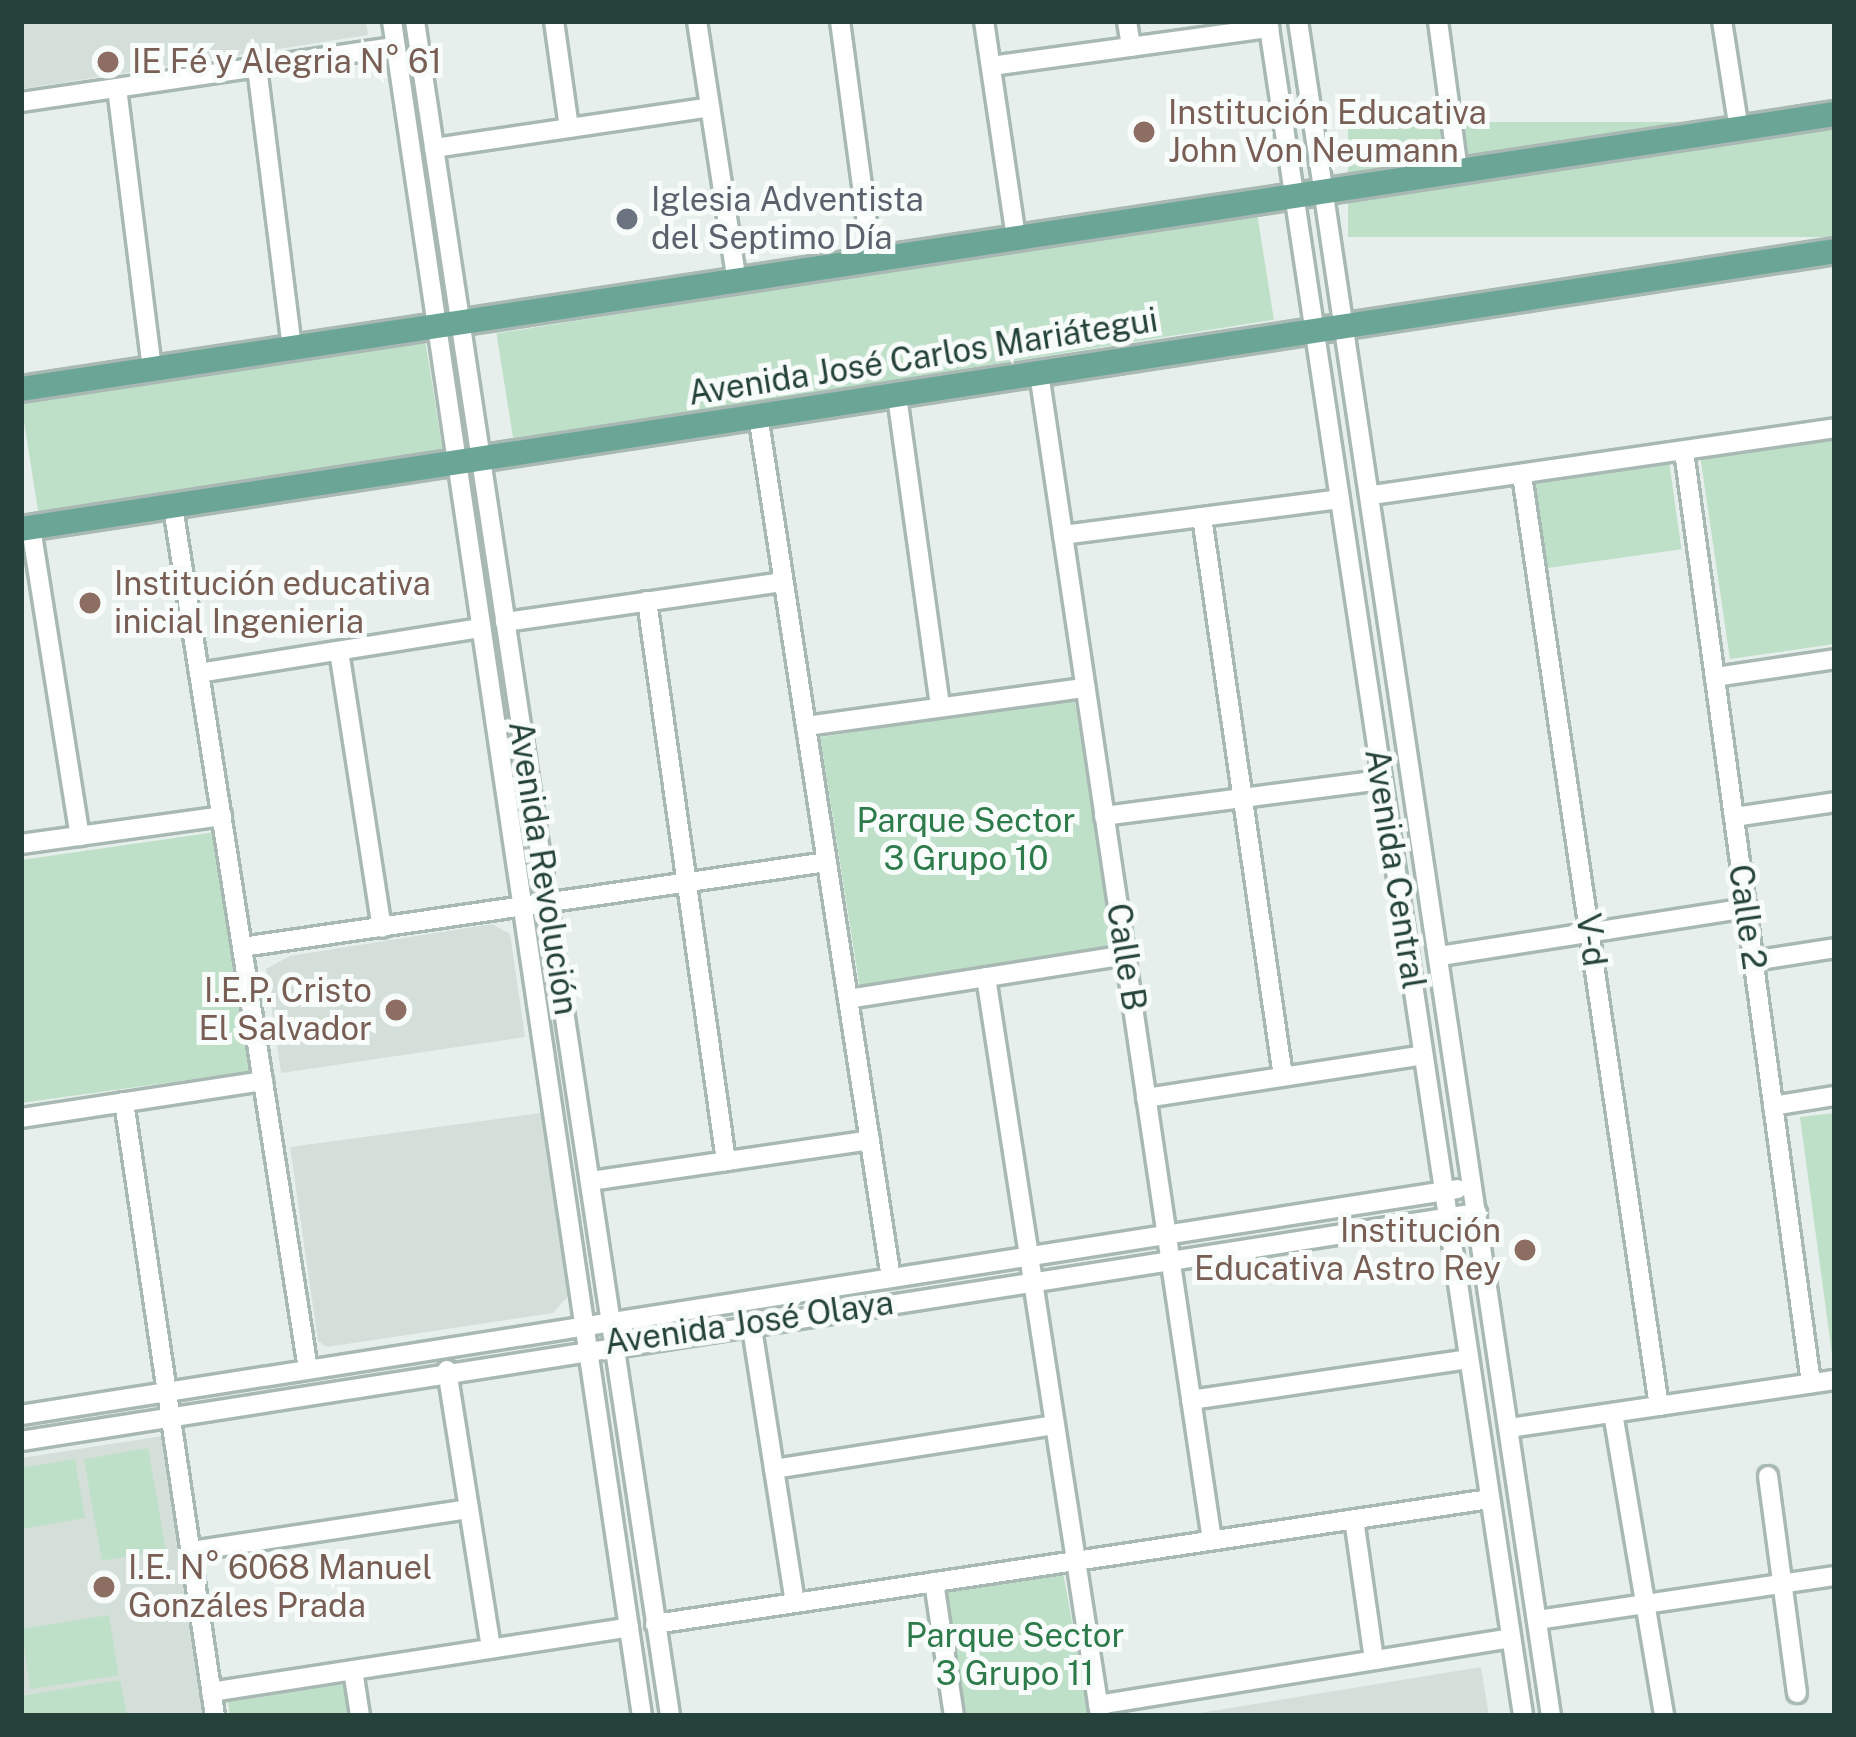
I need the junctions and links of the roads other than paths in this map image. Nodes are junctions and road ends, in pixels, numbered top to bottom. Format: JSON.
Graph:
{"nodes":[{"id":1,"x":392,"y":21,"type":"edge"},
{"id":2,"x":415,"y":21,"type":"edge"},
{"id":3,"x":554,"y":21,"type":"edge"},
{"id":4,"x":697,"y":21,"type":"edge"},
{"id":5,"x":840,"y":21,"type":"edge"},
{"id":6,"x":984,"y":21,"type":"edge"},
{"id":7,"x":1127,"y":21,"type":"edge"},
{"id":8,"x":1298,"y":21,"type":"edge"},
{"id":9,"x":1438,"y":21,"type":"edge"},
{"id":10,"x":1722,"y":21,"type":"edge"},
{"id":11,"x":1269,"y":24,"type":"edge"},
{"id":12,"x":395,"y":47,"type":"junction"},
{"id":13,"x":1131,"y":47,"type":"junction"},
{"id":14,"x":991,"y":66,"type":"junction"},
{"id":15,"x":257,"y":67,"type":"junction"},
{"id":16,"x":117,"y":88,"type":"junction"},
{"id":17,"x":21,"y":102,"type":"edge"},
{"id":18,"x":710,"y":107,"type":"junction"},
{"id":19,"x":1835,"y":115,"type":"edge"},
{"id":20,"x":569,"y":128,"type":"junction"},
{"id":21,"x":1739,"y":130,"type":"junction"},
{"id":22,"x":434,"y":148,"type":"junction"},
{"id":23,"x":1458,"y":172,"type":"junction"},
{"id":24,"x":1326,"y":193,"type":"junction"},
{"id":25,"x":1292,"y":198,"type":"junction"},
{"id":26,"x":1016,"y":239,"type":"junction"},
{"id":27,"x":1835,"y":251,"type":"edge"},
{"id":28,"x":872,"y":261,"type":"junction"},
{"id":29,"x":737,"y":281,"type":"junction"},
{"id":30,"x":449,"y":324,"type":"junction"},
{"id":31,"x":1348,"y":326,"type":"junction"},
{"id":32,"x":1315,"y":331,"type":"junction"},
{"id":33,"x":292,"y":348,"type":"junction"},
{"id":34,"x":152,"y":369,"type":"junction"},
{"id":35,"x":1039,"y":373,"type":"junction"},
{"id":36,"x":21,"y":389,"type":"edge"},
{"id":37,"x":897,"y":396,"type":"junction"},
{"id":38,"x":758,"y":415,"type":"junction"},
{"id":39,"x":1835,"y":428,"type":"edge"},
{"id":40,"x":1684,"y":451,"type":"junction"},
{"id":41,"x":470,"y":461,"type":"junction"},
{"id":42,"x":1522,"y":475,"type":"junction"},
{"id":43,"x":1372,"y":495,"type":"junction"},
{"id":44,"x":1340,"y":499,"type":"junction"},
{"id":45,"x":173,"y":507,"type":"junction"},
{"id":46,"x":1202,"y":517,"type":"junction"},
{"id":47,"x":26,"y":528,"type":"edge"},
{"id":48,"x":1063,"y":536,"type":"junction"},
{"id":49,"x":784,"y":582,"type":"junction"},
{"id":50,"x":646,"y":602,"type":"junction"},
{"id":51,"x":506,"y":622,"type":"junction"},
{"id":52,"x":481,"y":628,"type":"junction"},
{"id":53,"x":339,"y":651,"type":"junction"},
{"id":54,"x":1835,"y":659,"type":"edge"},
{"id":55,"x":200,"y":673,"type":"junction"},
{"id":56,"x":1714,"y":677,"type":"junction"},
{"id":57,"x":1085,"y":688,"type":"junction"},
{"id":58,"x":940,"y":707,"type":"junction"},
{"id":59,"x":806,"y":725,"type":"junction"},
{"id":60,"x":1382,"y":780,"type":"junction"},
{"id":61,"x":1243,"y":798,"type":"junction"},
{"id":62,"x":1835,"y":802,"type":"edge"},
{"id":63,"x":222,"y":816,"type":"junction"},
{"id":64,"x":1104,"y":816,"type":"junction"},
{"id":65,"x":1734,"y":817,"type":"junction"},
{"id":66,"x":80,"y":836,"type":"junction"},
{"id":67,"x":21,"y":844,"type":"edge"},
{"id":68,"x":826,"y":862,"type":"junction"},
{"id":69,"x":688,"y":883,"type":"junction"},
{"id":70,"x":549,"y":904,"type":"junction"},
{"id":71,"x":524,"y":908,"type":"junction"},
{"id":72,"x":1746,"y":908,"type":"junction"},
{"id":73,"x":382,"y":928,"type":"junction"},
{"id":74,"x":1589,"y":933,"type":"junction"},
{"id":75,"x":242,"y":947,"type":"junction"},
{"id":76,"x":1835,"y":948,"type":"edge"},
{"id":77,"x":1125,"y":955,"type":"junction"},
{"id":78,"x":1440,"y":956,"type":"junction"},
{"id":79,"x":1753,"y":961,"type":"junction"},
{"id":80,"x":986,"y":977,"type":"junction"},
{"id":81,"x":848,"y":999,"type":"junction"},
{"id":82,"x":1423,"y":1054,"type":"junction"},
{"id":83,"x":1283,"y":1076,"type":"junction"},
{"id":84,"x":263,"y":1081,"type":"junction"},
{"id":85,"x":1835,"y":1096,"type":"edge"},
{"id":86,"x":1146,"y":1098,"type":"junction"},
{"id":87,"x":124,"y":1102,"type":"junction"},
{"id":88,"x":1773,"y":1106,"type":"junction"},
{"id":89,"x":21,"y":1118,"type":"edge"},
{"id":90,"x":870,"y":1140,"type":"junction"},
{"id":91,"x":726,"y":1161,"type":"junction"},
{"id":92,"x":590,"y":1181,"type":"junction"},
{"id":93,"x":1474,"y":1187,"type":"junction"},
{"id":94,"x":1444,"y":1191,"type":"junction"},
{"id":95,"x":1477,"y":1213,"type":"junction"},
{"id":96,"x":1449,"y":1216,"type":"junction"},
{"id":97,"x":1166,"y":1234,"type":"junction"},
{"id":98,"x":1028,"y":1256,"type":"junction"},
{"id":99,"x":1170,"y":1261,"type":"junction"},
{"id":100,"x":891,"y":1277,"type":"junction"},
{"id":101,"x":1033,"y":1283,"type":"junction"},
{"id":102,"x":609,"y":1322,"type":"junction"},
{"id":103,"x":751,"y":1322,"type":"junction"},
{"id":104,"x":582,"y":1326,"type":"junction"},
{"id":105,"x":612,"y":1342,"type":"junction"},
{"id":106,"x":587,"y":1346,"type":"junction"},
{"id":107,"x":1468,"y":1359,"type":"junction"},
{"id":108,"x":308,"y":1369,"type":"junction"},
{"id":109,"x":447,"y":1370,"type":"junction"},
{"id":110,"x":1835,"y":1380,"type":"edge"},
{"id":111,"x":1810,"y":1383,"type":"junction"},
{"id":112,"x":167,"y":1390,"type":"junction"},
{"id":113,"x":1191,"y":1400,"type":"junction"},
{"id":114,"x":1659,"y":1406,"type":"junction"},
{"id":115,"x":21,"y":1412,"type":"edge"},
{"id":116,"x":1613,"y":1413,"type":"junction"},
{"id":117,"x":171,"y":1415,"type":"junction"},
{"id":118,"x":1055,"y":1425,"type":"junction"},
{"id":119,"x":1509,"y":1428,"type":"junction"},
{"id":120,"x":21,"y":1441,"type":"edge"},
{"id":121,"x":774,"y":1469,"type":"junction"},
{"id":122,"x":1768,"y":1476,"type":"dead end"},
{"id":123,"x":1489,"y":1499,"type":"junction"},
{"id":124,"x":469,"y":1509,"type":"junction"},
{"id":125,"x":1354,"y":1519,"type":"junction"},
{"id":126,"x":1212,"y":1540,"type":"junction"},
{"id":127,"x":190,"y":1551,"type":"junction"},
{"id":128,"x":1076,"y":1561,"type":"junction"},
{"id":129,"x":1835,"y":1576,"type":"edge"},
{"id":130,"x":934,"y":1582,"type":"junction"},
{"id":131,"x":1783,"y":1583,"type":"junction"},
{"id":132,"x":795,"y":1603,"type":"junction"},
{"id":133,"x":1645,"y":1604,"type":"junction"},
{"id":134,"x":1537,"y":1620,"type":"junction"},
{"id":135,"x":656,"y":1624,"type":"junction"},
{"id":136,"x":629,"y":1628,"type":"junction"},
{"id":137,"x":1510,"y":1637,"type":"junction"},
{"id":138,"x":491,"y":1649,"type":"junction"},
{"id":139,"x":1374,"y":1660,"type":"junction"},
{"id":140,"x":353,"y":1670,"type":"junction"},
{"id":141,"x":211,"y":1692,"type":"junction"},
{"id":142,"x":1797,"y":1693,"type":"dead end"},
{"id":143,"x":1099,"y":1711,"type":"edge"},
{"id":144,"x":215,"y":1716,"type":"edge"},
{"id":145,"x":359,"y":1716,"type":"edge"},
{"id":146,"x":642,"y":1716,"type":"edge"},
{"id":147,"x":670,"y":1716,"type":"edge"},
{"id":148,"x":954,"y":1716,"type":"edge"},
{"id":149,"x":1522,"y":1716,"type":"edge"},
{"id":150,"x":1551,"y":1716,"type":"edge"},
{"id":151,"x":1664,"y":1716,"type":"edge"}],
"edges":[{"from":1,"to":12,"type":"street","name":"Avenida Revolución"},
{"from":2,"to":22,"type":"street","name":"Avenida Revolución"},
{"from":3,"to":20,"type":"street"},
{"from":4,"to":18,"type":"street"},
{"from":5,"to":28,"type":"street"},
{"from":6,"to":14,"type":"street"},
{"from":7,"to":13,"type":"street"},
{"from":8,"to":24,"type":"street","name":"Avenida Central"},
{"from":9,"to":23,"type":"street"},
{"from":10,"to":21,"type":"street"},
{"from":11,"to":13,"type":"street"},
{"from":11,"to":25,"type":"street","name":"Avenida Central"},
{"from":12,"to":15,"type":"street"},
{"from":12,"to":30,"type":"street","name":"Avenida Revolución"},
{"from":13,"to":14,"type":"street"},
{"from":14,"to":26,"type":"street"},
{"from":15,"to":16,"type":"street"},
{"from":15,"to":33,"type":"street"},
{"from":16,"to":17,"type":"street"},
{"from":16,"to":34,"type":"street"},
{"from":18,"to":20,"type":"street"},
{"from":18,"to":29,"type":"street"},
{"from":19,"to":21,"type":"main road"},
{"from":20,"to":22,"type":"street"},
{"from":21,"to":23,"type":"main road"},
{"from":22,"to":30,"type":"street","name":"Avenida Revolución"},
{"from":23,"to":24,"type":"main road"},
{"from":24,"to":25,"type":"main road"},
{"from":24,"to":31,"type":"street","name":"Avenida Central"},
{"from":25,"to":26,"type":"main road"},
{"from":25,"to":32,"type":"street","name":"Avenida Central"},
{"from":26,"to":28,"type":"main road"},
{"from":27,"to":31,"type":"main road","name":"Avenida José Carlos Mariátegui"},
{"from":28,"to":29,"type":"main road"},
{"from":29,"to":30,"type":"main road"},
{"from":30,"to":33,"type":"main road"},
{"from":30,"to":41,"type":"street","name":"Avenida Revolución"},
{"from":31,"to":32,"type":"main road","name":"Avenida José Carlos Mariátegui"},
{"from":31,"to":43,"type":"street","name":"Avenida Central"},
{"from":32,"to":35,"type":"main road","name":"Avenida José Carlos Mariátegui"},
{"from":32,"to":44,"type":"street","name":"Avenida Central"},
{"from":33,"to":34,"type":"main road"},
{"from":34,"to":36,"type":"main road"},
{"from":35,"to":37,"type":"main road","name":"Avenida José Carlos Mariátegui"},
{"from":35,"to":48,"type":"street","name":"Calle B"},
{"from":37,"to":38,"type":"main road","name":"Avenida José Carlos Mariátegui"},
{"from":37,"to":58,"type":"street"},
{"from":38,"to":41,"type":"main road","name":"Avenida José Carlos Mariátegui"},
{"from":38,"to":49,"type":"street"},
{"from":39,"to":40,"type":"street"},
{"from":40,"to":42,"type":"street"},
{"from":40,"to":56,"type":"street","name":"Calle 2"},
{"from":41,"to":45,"type":"main road","name":"Avenida José Carlos Mariátegui"},
{"from":41,"to":51,"type":"street","name":"Avenida Revolución"},
{"from":41,"to":52,"type":"street","name":"Avenida Revolución"},
{"from":42,"to":43,"type":"street"},
{"from":42,"to":74,"type":"street","name":"V-d"},
{"from":43,"to":78,"type":"street","name":"Avenida Central"},
{"from":44,"to":46,"type":"street"},
{"from":44,"to":60,"type":"street","name":"Avenida Central"},
{"from":45,"to":47,"type":"main road","name":"Avenida José Carlos Mariátegui"},
{"from":45,"to":55,"type":"street"},
{"from":46,"to":48,"type":"street"},
{"from":46,"to":61,"type":"street"},
{"from":47,"to":66,"type":"street"},
{"from":48,"to":57,"type":"street","name":"Calle B"},
{"from":49,"to":50,"type":"street"},
{"from":49,"to":59,"type":"street"},
{"from":50,"to":51,"type":"street"},
{"from":50,"to":69,"type":"street"},
{"from":51,"to":70,"type":"street","name":"Avenida Revolución"},
{"from":52,"to":53,"type":"street"},
{"from":52,"to":71,"type":"street","name":"Avenida Revolución"},
{"from":53,"to":55,"type":"street"},
{"from":53,"to":73,"type":"street"},
{"from":54,"to":56,"type":"street"},
{"from":55,"to":63,"type":"street"},
{"from":56,"to":65,"type":"street","name":"Calle 2"},
{"from":57,"to":58,"type":"street"},
{"from":57,"to":64,"type":"street","name":"Calle B"},
{"from":58,"to":59,"type":"street"},
{"from":59,"to":68,"type":"street"},
{"from":60,"to":61,"type":"street"},
{"from":60,"to":82,"type":"street","name":"Avenida Central"},
{"from":61,"to":64,"type":"street"},
{"from":61,"to":83,"type":"street"},
{"from":62,"to":65,"type":"street"},
{"from":63,"to":66,"type":"street"},
{"from":63,"to":75,"type":"street"},
{"from":64,"to":77,"type":"street","name":"Calle B"},
{"from":65,"to":72,"type":"street","name":"Calle 2"},
{"from":66,"to":67,"type":"street"},
{"from":68,"to":69,"type":"street"},
{"from":68,"to":81,"type":"street"},
{"from":69,"to":70,"type":"street"},
{"from":69,"to":91,"type":"street"},
{"from":70,"to":71,"type":"street"},
{"from":70,"to":92,"type":"street","name":"Avenida Revolución"},
{"from":71,"to":73,"type":"street"},
{"from":71,"to":104,"type":"street","name":"Avenida Revolución"},
{"from":72,"to":74,"type":"street"},
{"from":72,"to":79,"type":"street","name":"Calle 2"},
{"from":73,"to":75,"type":"street"},
{"from":74,"to":78,"type":"street"},
{"from":74,"to":114,"type":"street","name":"V-d"},
{"from":75,"to":84,"type":"street"},
{"from":76,"to":79,"type":"street"},
{"from":77,"to":80,"type":"street"},
{"from":77,"to":86,"type":"street","name":"Calle B"},
{"from":78,"to":93,"type":"street","name":"Avenida Central"},
{"from":79,"to":88,"type":"street","name":"Calle 2"},
{"from":80,"to":81,"type":"street"},
{"from":80,"to":98,"type":"street"},
{"from":81,"to":90,"type":"street"},
{"from":82,"to":83,"type":"street"},
{"from":82,"to":94,"type":"street","name":"Avenida Central"},
{"from":83,"to":86,"type":"street"},
{"from":84,"to":87,"type":"street"},
{"from":84,"to":108,"type":"street"},
{"from":85,"to":88,"type":"street"},
{"from":86,"to":97,"type":"street","name":"Calle B"},
{"from":87,"to":89,"type":"street"},
{"from":87,"to":112,"type":"street"},
{"from":88,"to":111,"type":"street","name":"Calle 2"},
{"from":90,"to":91,"type":"street"},
{"from":90,"to":100,"type":"street"},
{"from":91,"to":92,"type":"street"},
{"from":92,"to":102,"type":"street","name":"Avenida Revolución"},
{"from":93,"to":94,"type":"street","name":"Avenida José Olaya"},
{"from":93,"to":95,"type":"street","name":"Avenida Central"},
{"from":94,"to":96,"type":"street","name":"Avenida Central"},
{"from":94,"to":97,"type":"street","name":"Avenida José Olaya"},
{"from":95,"to":96,"type":"street","name":"Avenida José Olaya"},
{"from":95,"to":119,"type":"street","name":"Avenida Central"},
{"from":96,"to":99,"type":"street","name":"Avenida José Olaya"},
{"from":96,"to":107,"type":"street","name":"Avenida Central"},
{"from":97,"to":98,"type":"street","name":"Avenida José Olaya"},
{"from":97,"to":99,"type":"street","name":"Calle B"},
{"from":98,"to":100,"type":"street","name":"Avenida José Olaya"},
{"from":98,"to":101,"type":"street"},
{"from":99,"to":101,"type":"street","name":"Avenida José Olaya"},
{"from":99,"to":113,"type":"street","name":"Calle B"},
{"from":100,"to":102,"type":"street","name":"Avenida José Olaya"},
{"from":101,"to":103,"type":"street","name":"Avenida José Olaya"},
{"from":101,"to":118,"type":"street"},
{"from":102,"to":104,"type":"street","name":"Avenida José Olaya"},
{"from":102,"to":105,"type":"street","name":"Avenida Revolución"},
{"from":103,"to":105,"type":"street","name":"Avenida José Olaya"},
{"from":103,"to":121,"type":"street"},
{"from":104,"to":106,"type":"street","name":"Avenida Revolución"},
{"from":104,"to":108,"type":"street","name":"Avenida José Olaya"},
{"from":105,"to":106,"type":"street","name":"Avenida José Olaya"},
{"from":105,"to":135,"type":"street","name":"Avenida Revolución"},
{"from":106,"to":109,"type":"street","name":"Avenida José Olaya"},
{"from":106,"to":136,"type":"street","name":"Avenida Revolución"},
{"from":107,"to":113,"type":"street"},
{"from":107,"to":123,"type":"street","name":"Avenida Central"},
{"from":108,"to":112,"type":"street","name":"Avenida José Olaya"},
{"from":109,"to":117,"type":"street","name":"Avenida José Olaya"},
{"from":109,"to":124,"type":"street"},
{"from":110,"to":111,"type":"street"},
{"from":111,"to":114,"type":"street"},
{"from":112,"to":115,"type":"street","name":"Avenida José Olaya"},
{"from":112,"to":117,"type":"street"},
{"from":113,"to":126,"type":"street","name":"Calle B"},
{"from":114,"to":116,"type":"street"},
{"from":116,"to":119,"type":"street"},
{"from":116,"to":133,"type":"street"},
{"from":117,"to":120,"type":"street","name":"Avenida José Olaya"},
{"from":117,"to":127,"type":"street"},
{"from":118,"to":121,"type":"street"},
{"from":118,"to":128,"type":"street"},
{"from":119,"to":134,"type":"street","name":"Avenida Central"},
{"from":121,"to":132,"type":"street"},
{"from":122,"to":131,"type":"street"},
{"from":123,"to":125,"type":"street"},
{"from":123,"to":137,"type":"street","name":"Avenida Central"},
{"from":124,"to":127,"type":"street"},
{"from":124,"to":138,"type":"street"},
{"from":125,"to":126,"type":"street"},
{"from":125,"to":139,"type":"street"},
{"from":126,"to":128,"type":"street"},
{"from":127,"to":141,"type":"street"},
{"from":128,"to":130,"type":"street"},
{"from":128,"to":143,"type":"street"},
{"from":129,"to":131,"type":"street"},
{"from":130,"to":132,"type":"street"},
{"from":130,"to":148,"type":"street"},
{"from":131,"to":133,"type":"street"},
{"from":131,"to":142,"type":"street"},
{"from":132,"to":135,"type":"street"},
{"from":133,"to":134,"type":"street"},
{"from":133,"to":151,"type":"street"},
{"from":134,"to":150,"type":"street","name":"Avenida Central"},
{"from":135,"to":147,"type":"street","name":"Avenida Revolución"},
{"from":136,"to":138,"type":"street"},
{"from":136,"to":146,"type":"street","name":"Avenida Revolución"},
{"from":137,"to":139,"type":"street"},
{"from":137,"to":149,"type":"street","name":"Avenida Central"},
{"from":138,"to":140,"type":"street"},
{"from":139,"to":143,"type":"street"},
{"from":140,"to":141,"type":"street"},
{"from":140,"to":145,"type":"street"},
{"from":141,"to":144,"type":"street"}]}
